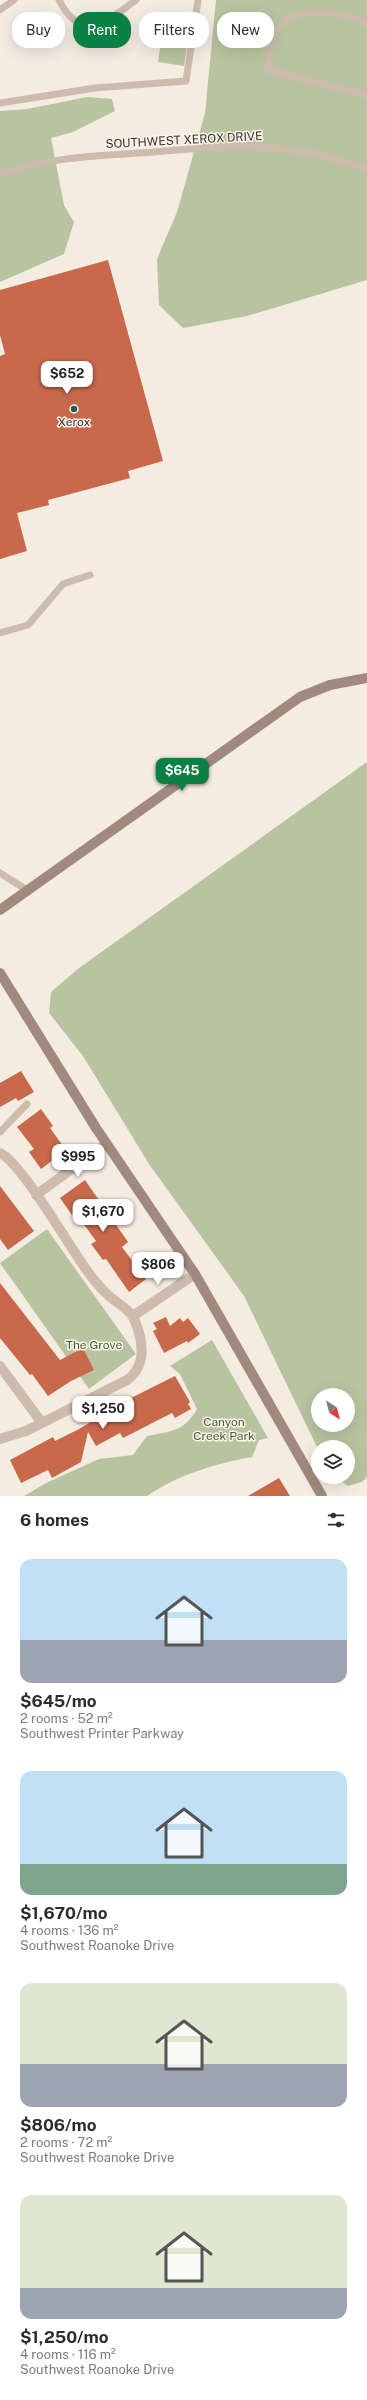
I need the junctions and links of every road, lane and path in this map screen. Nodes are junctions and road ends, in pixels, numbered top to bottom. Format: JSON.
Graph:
{"nodes":[{"id":1,"x":14,"y":0,"type":"edge"},
{"id":2,"x":60,"y":0,"type":"edge"},
{"id":3,"x":136,"y":0,"type":"edge"},
{"id":4,"x":198,"y":0,"type":"edge"},
{"id":5,"x":0,"y":10,"type":"edge"},
{"id":6,"x":367,"y":23,"type":"edge"},
{"id":7,"x":367,"y":95,"type":"edge"},
{"id":8,"x":0,"y":103,"type":"edge"},
{"id":9,"x":367,"y":170,"type":"edge"},
{"id":10,"x":0,"y":174,"type":"edge"},
{"id":11,"x":90,"y":575,"type":"dead end"},
{"id":12,"x":0,"y":633,"type":"edge"},
{"id":13,"x":367,"y":678,"type":"edge"},
{"id":14,"x":0,"y":873,"type":"edge"},
{"id":15,"x":27,"y":890,"type":"junction"},
{"id":16,"x":0,"y":910,"type":"edge"},
{"id":17,"x":0,"y":973,"type":"edge"},
{"id":18,"x":27,"y":1104,"type":"dead end"},
{"id":19,"x":0,"y":1132,"type":"edge"},
{"id":20,"x":106,"y":1144,"type":"junction"},
{"id":21,"x":0,"y":1153,"type":"edge"},
{"id":22,"x":36,"y":1195,"type":"junction"},
{"id":23,"x":194,"y":1274,"type":"junction"},
{"id":24,"x":133,"y":1316,"type":"junction"},
{"id":25,"x":0,"y":1366,"type":"edge"},
{"id":26,"x":42,"y":1423,"type":"junction"},
{"id":27,"x":0,"y":1439,"type":"edge"},
{"id":28,"x":322,"y":1496,"type":"edge"}],
"edges":[{"from":1,"to":5,"type":"lane"},
{"from":2,"to":3,"type":"lane"},
{"from":4,"to":8,"type":"lane"},
{"from":6,"to":7,"type":"lane"},
{"from":9,"to":10,"type":"lane","name":"SOUTHWEST XEROX DRIVE"},
{"from":11,"to":12,"type":"lane"},
{"from":13,"to":15,"type":"main road"},
{"from":14,"to":15,"type":"lane"},
{"from":15,"to":16,"type":"main road"},
{"from":17,"to":20,"type":"main road"},
{"from":18,"to":19,"type":"lane"},
{"from":20,"to":22,"type":"street"},
{"from":20,"to":23,"type":"main road"},
{"from":21,"to":22,"type":"street"},
{"from":22,"to":24,"type":"street"},
{"from":23,"to":24,"type":"street"},
{"from":23,"to":28,"type":"main road"},
{"from":24,"to":26,"type":"street"},
{"from":25,"to":26,"type":"street"},
{"from":26,"to":27,"type":"street"}]}
